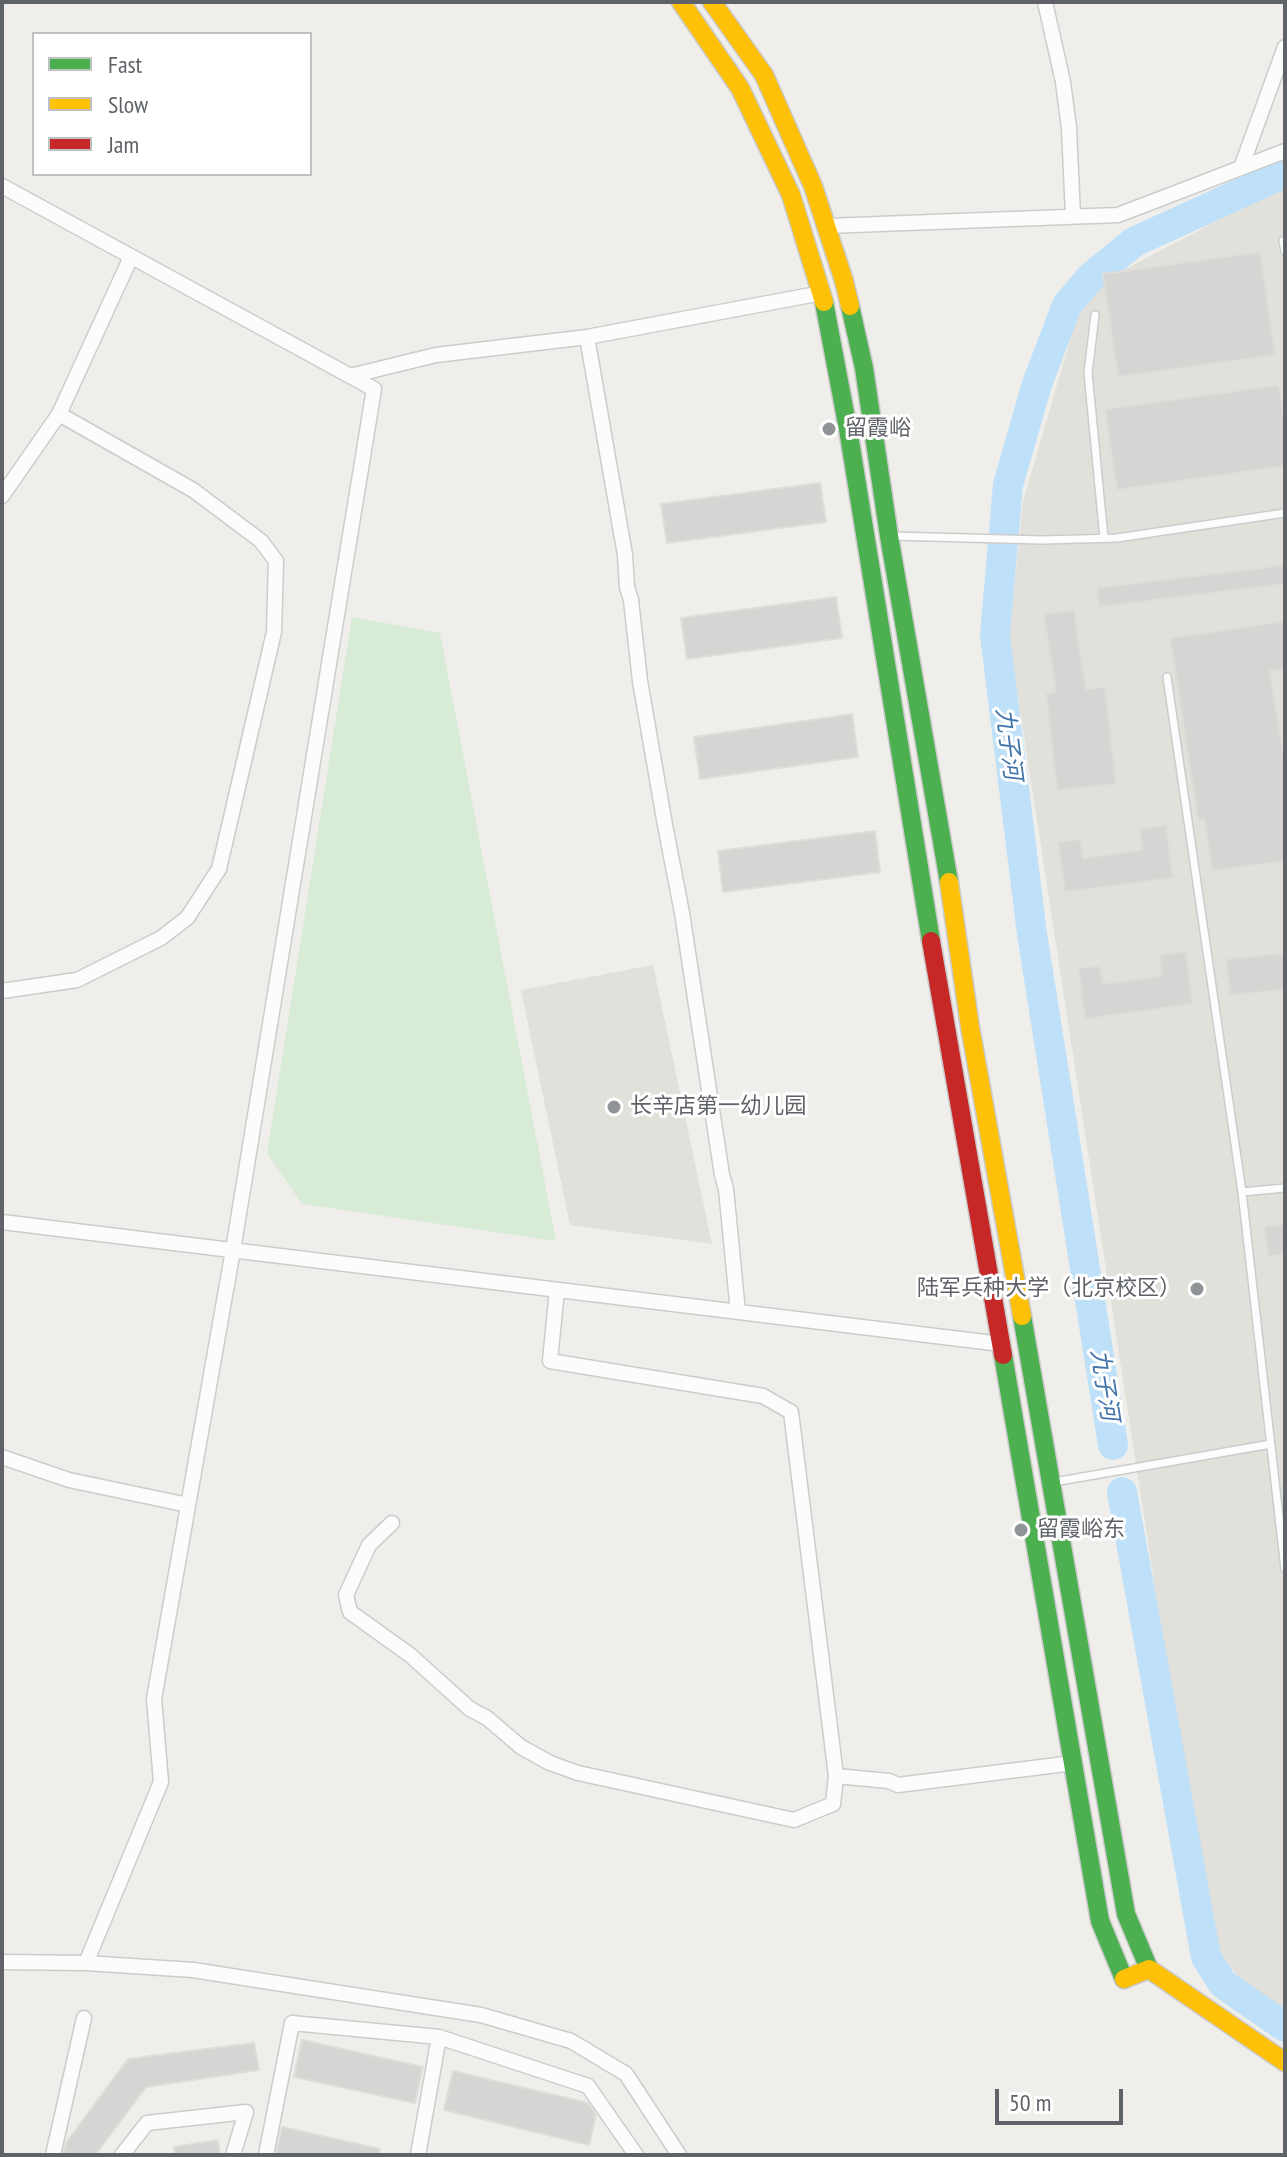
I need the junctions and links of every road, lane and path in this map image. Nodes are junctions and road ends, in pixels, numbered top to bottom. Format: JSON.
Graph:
{"nodes":[{"id":1,"x":681,"y":2,"type":"edge"},
{"id":2,"x":712,"y":2,"type":"edge"},
{"id":3,"x":1045,"y":2,"type":"edge"},
{"id":4,"x":1285,"y":47,"type":"edge"},
{"id":5,"x":1285,"y":151,"type":"edge"},
{"id":6,"x":1241,"y":168,"type":"junction"},
{"id":7,"x":2,"y":186,"type":"edge"},
{"id":8,"x":1073,"y":216,"type":"junction"},
{"id":9,"x":826,"y":226,"type":"junction"},
{"id":10,"x":1283,"y":241,"type":"edge"},
{"id":11,"x":1285,"y":251,"type":"edge"},
{"id":12,"x":131,"y":257,"type":"junction"},
{"id":13,"x":822,"y":293,"type":"junction"},
{"id":14,"x":1095,"y":315,"type":"dead end"},
{"id":15,"x":587,"y":337,"type":"junction"},
{"id":16,"x":350,"y":376,"type":"junction"},
{"id":17,"x":59,"y":414,"type":"junction"},
{"id":18,"x":2,"y":496,"type":"edge"},
{"id":19,"x":1285,"y":513,"type":"edge"},
{"id":20,"x":889,"y":536,"type":"junction"},
{"id":21,"x":1104,"y":538,"type":"junction"},
{"id":22,"x":1167,"y":677,"type":"dead end"},
{"id":23,"x":2,"y":991,"type":"edge"},
{"id":24,"x":1285,"y":1188,"type":"edge"},
{"id":25,"x":1242,"y":1192,"type":"junction"},
{"id":26,"x":2,"y":1222,"type":"edge"},
{"id":27,"x":233,"y":1250,"type":"junction"},
{"id":28,"x":557,"y":1290,"type":"junction"},
{"id":29,"x":738,"y":1312,"type":"junction"},
{"id":30,"x":1001,"y":1344,"type":"junction"},
{"id":31,"x":1271,"y":1444,"type":"junction"},
{"id":32,"x":2,"y":1457,"type":"edge"},
{"id":33,"x":1052,"y":1483,"type":"junction"},
{"id":34,"x":188,"y":1505,"type":"junction"},
{"id":35,"x":392,"y":1523,"type":"dead end"},
{"id":36,"x":1285,"y":1569,"type":"edge"},
{"id":37,"x":1073,"y":1763,"type":"junction"},
{"id":38,"x":836,"y":1776,"type":"junction"},
{"id":39,"x":2,"y":1962,"type":"edge"},
{"id":40,"x":86,"y":1963,"type":"junction"},
{"id":41,"x":1149,"y":1969,"type":"junction"},
{"id":42,"x":84,"y":2018,"type":"dead end"},
{"id":43,"x":439,"y":2037,"type":"junction"},
{"id":44,"x":1285,"y":2062,"type":"edge"},
{"id":45,"x":53,"y":2155,"type":"edge"},
{"id":46,"x":122,"y":2155,"type":"edge"},
{"id":47,"x":233,"y":2155,"type":"edge"},
{"id":48,"x":266,"y":2155,"type":"edge"},
{"id":49,"x":418,"y":2155,"type":"edge"},
{"id":50,"x":636,"y":2155,"type":"edge"},
{"id":51,"x":679,"y":2155,"type":"edge"}],
"edges":[{"from":1,"to":13,"type":"main road"},
{"from":2,"to":9,"type":"main road"},
{"from":3,"to":8,"type":"street"},
{"from":4,"to":6,"type":"street"},
{"from":5,"to":6,"type":"street"},
{"from":6,"to":8,"type":"street"},
{"from":7,"to":12,"type":"street"},
{"from":8,"to":9,"type":"street"},
{"from":9,"to":20,"type":"main road"},
{"from":10,"to":11,"type":"lane"},
{"from":12,"to":16,"type":"street"},
{"from":12,"to":17,"type":"street"},
{"from":13,"to":15,"type":"street"},
{"from":13,"to":30,"type":"main road"},
{"from":14,"to":21,"type":"lane"},
{"from":15,"to":16,"type":"street"},
{"from":15,"to":29,"type":"street"},
{"from":16,"to":27,"type":"street"},
{"from":17,"to":18,"type":"street"},
{"from":17,"to":23,"type":"street"},
{"from":19,"to":21,"type":"lane"},
{"from":20,"to":21,"type":"lane"},
{"from":20,"to":33,"type":"main road"},
{"from":22,"to":25,"type":"lane"},
{"from":24,"to":25,"type":"lane"},
{"from":25,"to":31,"type":"lane"},
{"from":26,"to":27,"type":"street"},
{"from":27,"to":28,"type":"street"},
{"from":27,"to":34,"type":"street"},
{"from":28,"to":29,"type":"street"},
{"from":28,"to":38,"type":"street"},
{"from":29,"to":30,"type":"street"},
{"from":30,"to":37,"type":"main road"},
{"from":31,"to":33,"type":"lane"},
{"from":31,"to":36,"type":"lane"},
{"from":32,"to":34,"type":"street"},
{"from":33,"to":41,"type":"main road"},
{"from":34,"to":40,"type":"street"},
{"from":35,"to":38,"type":"street"},
{"from":37,"to":38,"type":"street"},
{"from":37,"to":41,"type":"main road"},
{"from":39,"to":40,"type":"street"},
{"from":40,"to":51,"type":"street"},
{"from":41,"to":44,"type":"main road"},
{"from":42,"to":45,"type":"street"},
{"from":43,"to":48,"type":"street"},
{"from":43,"to":49,"type":"street"},
{"from":43,"to":50,"type":"street"},
{"from":46,"to":47,"type":"street"}]}
